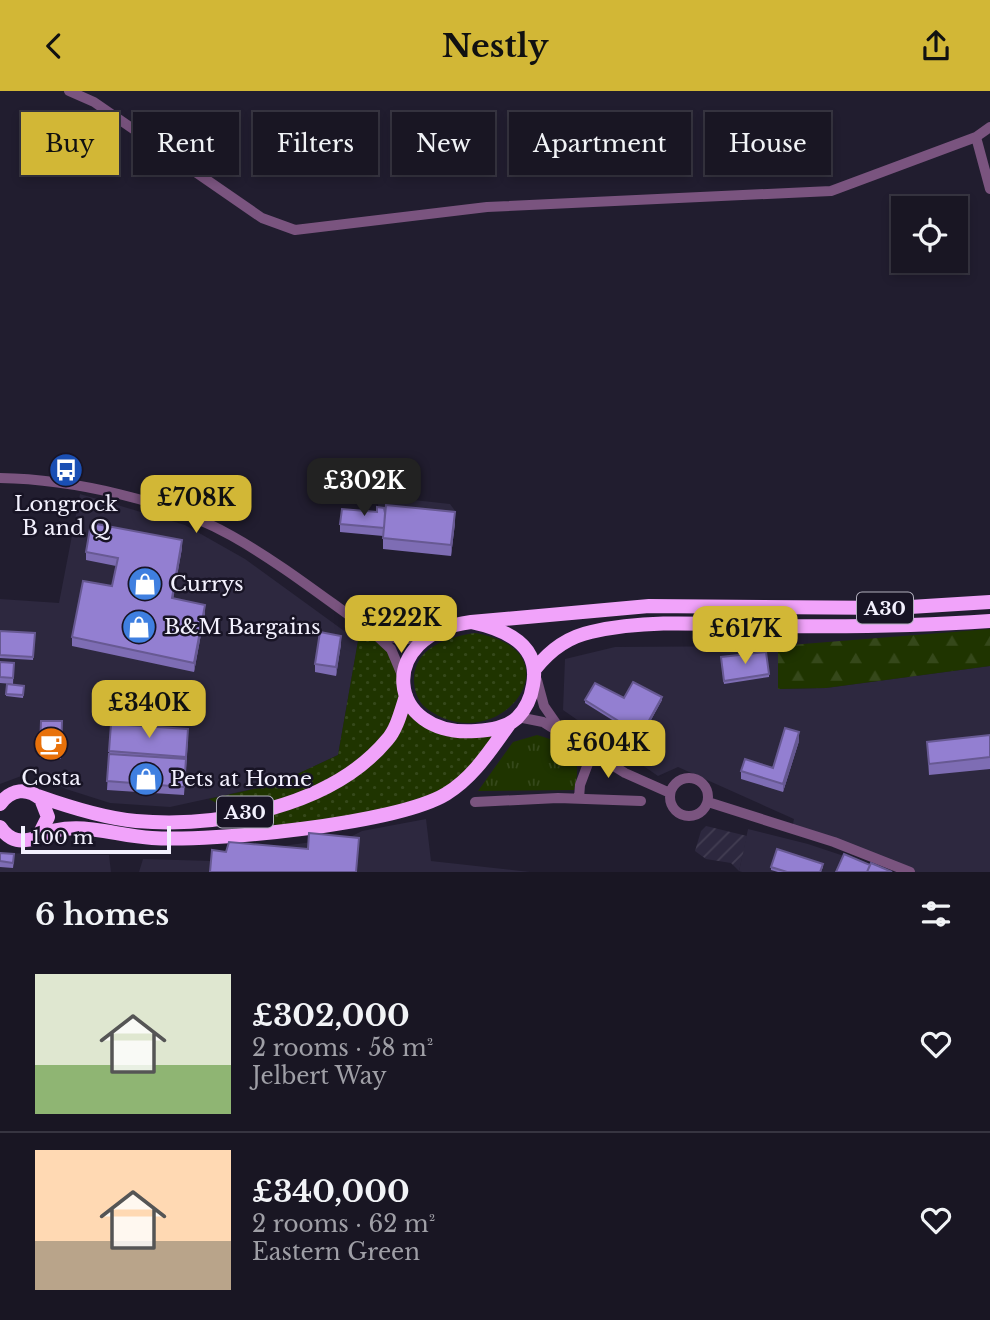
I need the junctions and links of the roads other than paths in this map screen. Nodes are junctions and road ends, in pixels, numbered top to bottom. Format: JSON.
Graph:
{"nodes":[{"id":1,"x":69,"y":91,"type":"edge"},
{"id":2,"x":990,"y":127,"type":"edge"},
{"id":3,"x":976,"y":137,"type":"junction"},
{"id":4,"x":990,"y":189,"type":"edge"},
{"id":5,"x":0,"y":478,"type":"edge"},
{"id":6,"x":990,"y":602,"type":"edge"},
{"id":7,"x":990,"y":621,"type":"edge"},
{"id":8,"x":471,"y":622,"type":"junction"},
{"id":9,"x":374,"y":633,"type":"junction"},
{"id":10,"x":428,"y":635,"type":"junction"},
{"id":11,"x":535,"y":672,"type":"junction"},
{"id":12,"x":402,"y":675,"type":"junction"},
{"id":13,"x":406,"y":697,"type":"junction"},
{"id":14,"x":514,"y":720,"type":"junction"},
{"id":15,"x":562,"y":732,"type":"junction"},
{"id":16,"x":592,"y":753,"type":"junction"},
{"id":17,"x":670,"y":793,"type":"junction"},
{"id":18,"x":38,"y":796,"type":"junction"},
{"id":19,"x":579,"y":798,"type":"junction"},
{"id":20,"x":641,"y":801,"type":"dead end"},
{"id":21,"x":475,"y":802,"type":"dead end"},
{"id":22,"x":708,"y":802,"type":"junction"},
{"id":23,"x":0,"y":804,"type":"edge"},
{"id":24,"x":0,"y":827,"type":"edge"},
{"id":25,"x":38,"y":838,"type":"junction"},
{"id":26,"x":16,"y":841,"type":"junction"},
{"id":27,"x":0,"y":842,"type":"edge"},
{"id":28,"x":910,"y":872,"type":"edge"}],
"edges":[{"from":1,"to":3,"type":"street"},
{"from":2,"to":3,"type":"street"},
{"from":3,"to":4,"type":"street"},
{"from":5,"to":9,"type":"street"},
{"from":6,"to":8,"type":"highway","number":"A30"},
{"from":7,"to":11,"type":"highway","number":"A30"},
{"from":8,"to":10,"type":"highway"},
{"from":8,"to":11,"type":"highway"},
{"from":9,"to":10,"type":"street"},
{"from":9,"to":12,"type":"street"},
{"from":10,"to":12,"type":"highway"},
{"from":11,"to":14,"type":"highway"},
{"from":11,"to":15,"type":"street"},
{"from":12,"to":13,"type":"highway"},
{"from":13,"to":14,"type":"highway"},
{"from":13,"to":18,"type":"highway","number":"A30"},
{"from":14,"to":15,"type":"street"},
{"from":14,"to":25,"type":"highway","number":"A30"},
{"from":15,"to":16,"type":"street"},
{"from":16,"to":17,"type":"street"},
{"from":16,"to":19,"type":"street"},
{"from":17,"to":22,"type":"street"},
{"from":17,"to":22,"type":"street"},
{"from":18,"to":23,"type":"highway"},
{"from":18,"to":25,"type":"highway"},
{"from":19,"to":20,"type":"street"},
{"from":19,"to":21,"type":"street"},
{"from":22,"to":28,"type":"street"},
{"from":24,"to":26,"type":"highway"},
{"from":25,"to":26,"type":"highway"},
{"from":26,"to":27,"type":"highway"}]}
